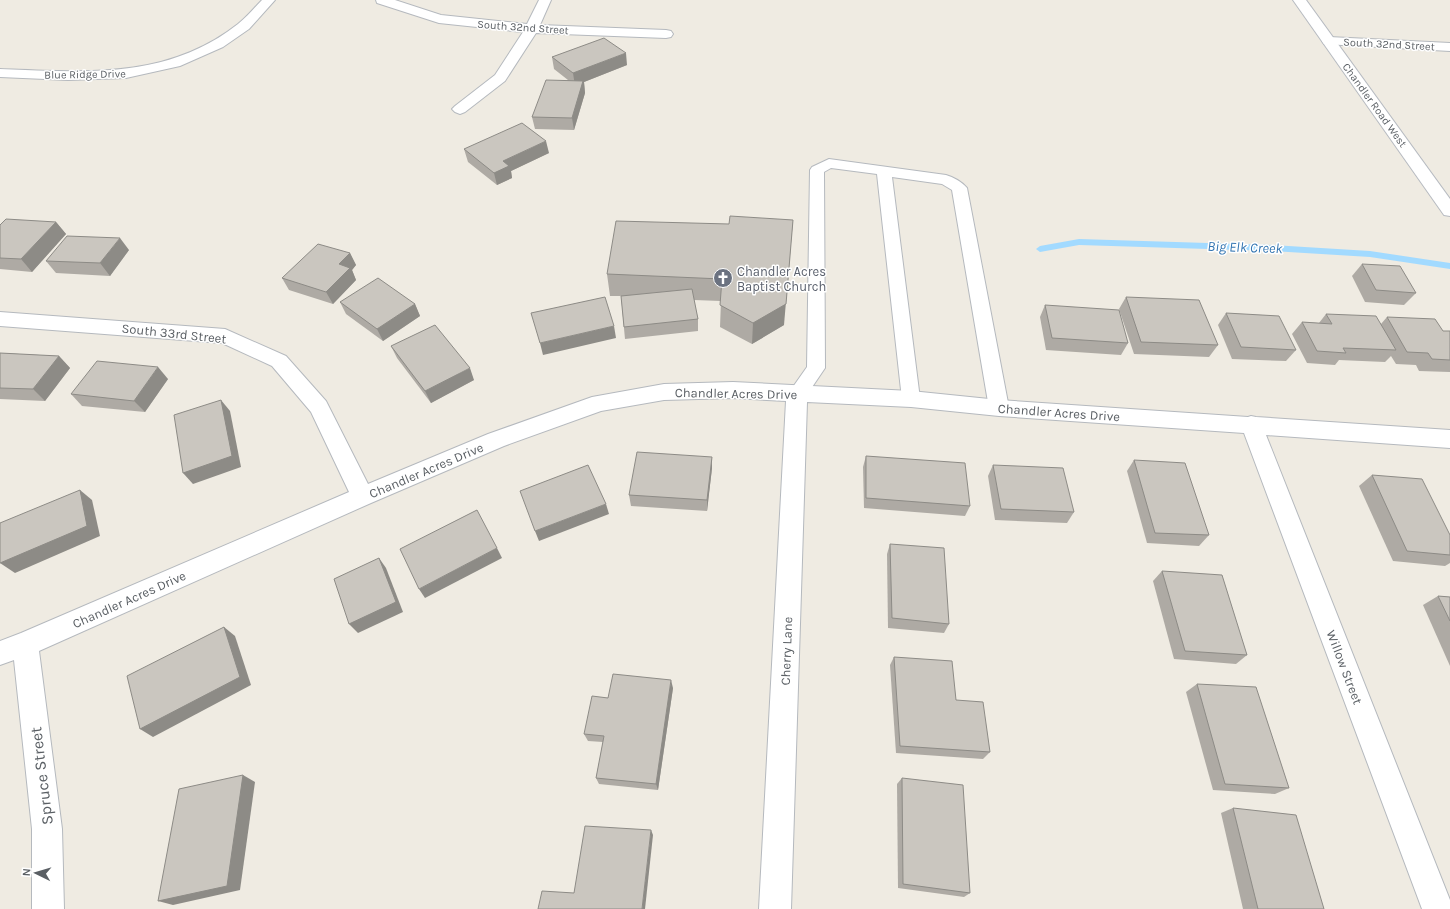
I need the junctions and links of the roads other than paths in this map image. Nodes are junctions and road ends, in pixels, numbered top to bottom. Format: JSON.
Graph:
{"nodes":[{"id":1,"x":269,"y":0,"type":"edge"},
{"id":2,"x":382,"y":0,"type":"edge"},
{"id":3,"x":545,"y":0,"type":"edge"},
{"id":4,"x":1299,"y":0,"type":"edge"},
{"id":5,"x":532,"y":30,"type":"junction"},
{"id":6,"x":666,"y":34,"type":"dead end"},
{"id":7,"x":1329,"y":41,"type":"junction"},
{"id":8,"x":1450,"y":47,"type":"edge"},
{"id":9,"x":0,"y":73,"type":"edge"},
{"id":10,"x":460,"y":109,"type":"dead end"},
{"id":11,"x":884,"y":171,"type":"junction"},
{"id":12,"x":1450,"y":211,"type":"edge"},
{"id":13,"x":0,"y":319,"type":"edge"},
{"id":14,"x":797,"y":394,"type":"junction"},
{"id":15,"x":911,"y":399,"type":"junction"},
{"id":16,"x":999,"y":408,"type":"junction"},
{"id":17,"x":1252,"y":424,"type":"junction"},
{"id":18,"x":1450,"y":439,"type":"edge"},
{"id":19,"x":364,"y":496,"type":"junction"},
{"id":20,"x":12,"y":649,"type":"edge"},
{"id":21,"x":48,"y":909,"type":"edge"},
{"id":22,"x":775,"y":909,"type":"edge"},
{"id":23,"x":1438,"y":909,"type":"edge"}],
"edges":[{"from":1,"to":9,"type":"street","name":"Blue Ridge Drive"},
{"from":2,"to":5,"type":"street","name":"South 32nd Street"},
{"from":3,"to":5,"type":"street"},
{"from":4,"to":7,"type":"street","name":"Chandler Road West"},
{"from":5,"to":6,"type":"street","name":"South 32nd Street"},
{"from":5,"to":10,"type":"street"},
{"from":7,"to":8,"type":"street","name":"South 32nd Street"},
{"from":7,"to":12,"type":"street","name":"Chandler Road West"},
{"from":11,"to":14,"type":"lane"},
{"from":11,"to":15,"type":"lane"},
{"from":11,"to":16,"type":"lane"},
{"from":13,"to":19,"type":"street","name":"South 33rd Street"},
{"from":14,"to":15,"type":"street","name":"Chandler Acres Drive"},
{"from":14,"to":19,"type":"street","name":"Chandler Acres Drive"},
{"from":14,"to":22,"type":"street","name":"Cherry Lane"},
{"from":15,"to":16,"type":"street","name":"Chandler Acres Drive"},
{"from":16,"to":17,"type":"street","name":"Chandler Acres Drive"},
{"from":17,"to":18,"type":"street","name":"Chandler Acres Drive"},
{"from":17,"to":23,"type":"street","name":"Willow Street"},
{"from":19,"to":20,"type":"street","name":"Chandler Acres Drive"},
{"from":20,"to":21,"type":"street","name":"Spruce Street"}]}
